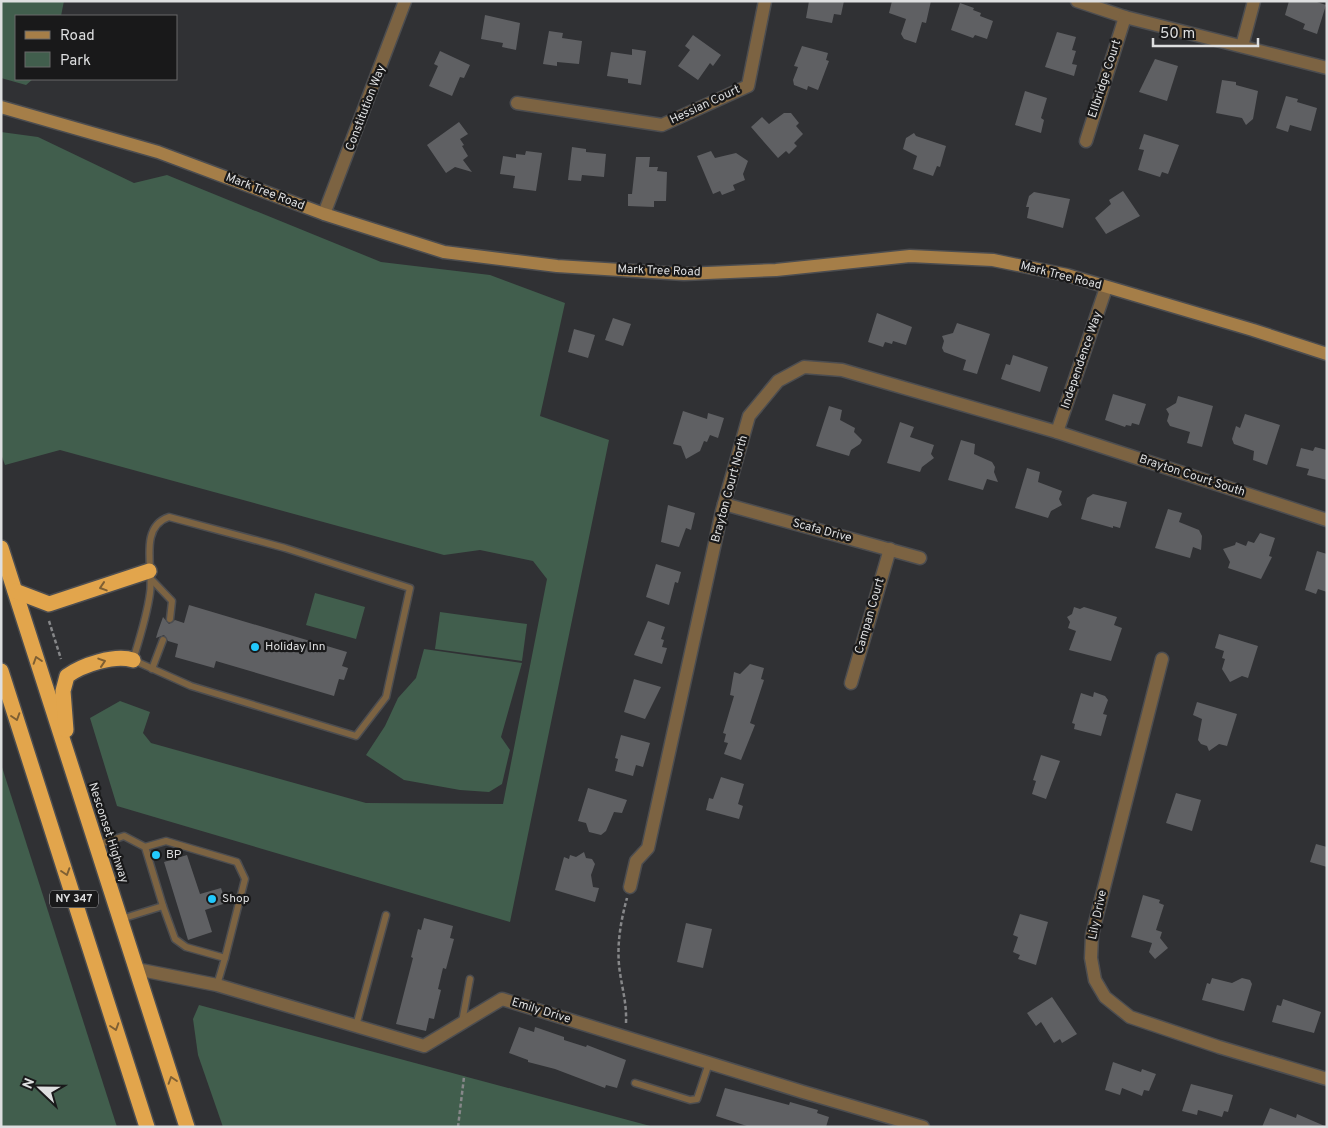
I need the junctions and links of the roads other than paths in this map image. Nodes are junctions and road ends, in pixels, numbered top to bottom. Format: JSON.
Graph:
{"nodes":[{"id":1,"x":405,"y":1,"type":"edge"},
{"id":2,"x":765,"y":1,"type":"edge"},
{"id":3,"x":1078,"y":1,"type":"edge"},
{"id":4,"x":1254,"y":1,"type":"edge"},
{"id":5,"x":1125,"y":17,"type":"junction"},
{"id":6,"x":1242,"y":46,"type":"junction"},
{"id":7,"x":1327,"y":68,"type":"edge"},
{"id":8,"x":517,"y":103,"type":"dead end"},
{"id":9,"x":1,"y":107,"type":"edge"},
{"id":10,"x":1086,"y":141,"type":"dead end"},
{"id":11,"x":324,"y":214,"type":"junction"},
{"id":12,"x":1106,"y":288,"type":"junction"},
{"id":13,"x":1327,"y":354,"type":"edge"},
{"id":14,"x":1057,"y":432,"type":"junction"},
{"id":15,"x":724,"y":504,"type":"junction"},
{"id":16,"x":1327,"y":520,"type":"edge"},
{"id":17,"x":1,"y":548,"type":"edge"},
{"id":18,"x":890,"y":549,"type":"junction"},
{"id":19,"x":920,"y":558,"type":"dead end"},
{"id":20,"x":151,"y":576,"type":"junction"},
{"id":21,"x":15,"y":591,"type":"junction"},
{"id":22,"x":170,"y":619,"type":"dead end"},
{"id":23,"x":164,"y":640,"type":"dead end"},
{"id":24,"x":1162,"y":659,"type":"dead end"},
{"id":25,"x":133,"y":660,"type":"junction"},
{"id":26,"x":152,"y":668,"type":"junction"},
{"id":27,"x":1,"y":671,"type":"edge"},
{"id":28,"x":851,"y":683,"type":"dead end"},
{"id":29,"x":68,"y":756,"type":"junction"},
{"id":30,"x":96,"y":845,"type":"junction"},
{"id":31,"x":145,"y":846,"type":"junction"},
{"id":32,"x":630,"y":887,"type":"road end"},
{"id":33,"x":163,"y":906,"type":"junction"},
{"id":34,"x":386,"y":915,"type":"dead end"},
{"id":35,"x":120,"y":920,"type":"junction"},
{"id":36,"x":224,"y":958,"type":"junction"},
{"id":37,"x":136,"y":969,"type":"junction"},
{"id":38,"x":470,"y":979,"type":"dead end"},
{"id":39,"x":217,"y":985,"type":"junction"},
{"id":40,"x":462,"y":1023,"type":"junction"},
{"id":41,"x":356,"y":1026,"type":"junction"},
{"id":42,"x":709,"y":1063,"type":"junction"},
{"id":43,"x":1327,"y":1079,"type":"edge"},
{"id":44,"x":635,"y":1083,"type":"dead end"},
{"id":45,"x":908,"y":1125,"type":"edge"},
{"id":46,"x":147,"y":1127,"type":"edge"},
{"id":47,"x":187,"y":1127,"type":"edge"},
{"id":48,"x":924,"y":1127,"type":"edge"}],
"edges":[{"from":1,"to":11,"type":"street","name":"Constitution Way"},
{"from":2,"to":8,"type":"street","name":"Hessian Court"},
{"from":3,"to":5,"type":"street"},
{"from":4,"to":6,"type":"street"},
{"from":5,"to":6,"type":"street"},
{"from":5,"to":10,"type":"street","name":"Ellbridge Court"},
{"from":6,"to":7,"type":"street"},
{"from":9,"to":11,"type":"main road","name":"Mark Tree Road"},
{"from":11,"to":12,"type":"main road","name":"Mark Tree Road"},
{"from":12,"to":13,"type":"main road","name":"Mark Tree Road"},
{"from":12,"to":14,"type":"street","name":"Independence Way"},
{"from":14,"to":15,"type":"street","name":"Brayton Court North"},
{"from":14,"to":16,"type":"street","name":"Brayton Court South"},
{"from":15,"to":18,"type":"street","name":"Scafa Drive"},
{"from":15,"to":32,"type":"street","name":"Brayton Court North"},
{"from":17,"to":21,"type":"highway","name":"Nesconset Highway","number":"NY 347"},
{"from":18,"to":19,"type":"street","name":"Scafa Drive"},
{"from":18,"to":28,"type":"street","name":"Campan Court"},
{"from":20,"to":21,"type":"highway","one_way":true},
{"from":20,"to":22,"type":"lane"},
{"from":20,"to":25,"type":"lane"},
{"from":20,"to":26,"type":"lane"},
{"from":29,"to":21,"type":"highway","name":"Nesconset Highway","number":"NY 347","one_way":true},
{"from":23,"to":26,"type":"lane"},
{"from":24,"to":43,"type":"street","name":"Lily Drive"},
{"from":25,"to":26,"type":"lane"},
{"from":29,"to":25,"type":"highway","one_way":true},
{"from":27,"to":46,"type":"highway","number":"NY 347","one_way":true},
{"from":29,"to":30,"type":"highway","name":"Nesconset Highway","number":"NY 347"},
{"from":30,"to":31,"type":"lane"},
{"from":30,"to":35,"type":"highway","name":"Nesconset Highway","number":"NY 347"},
{"from":31,"to":33,"type":"lane"},
{"from":31,"to":36,"type":"lane"},
{"from":33,"to":35,"type":"lane"},
{"from":33,"to":36,"type":"lane"},
{"from":34,"to":41,"type":"lane"},
{"from":35,"to":37,"type":"highway","name":"Nesconset Highway","number":"NY 347"},
{"from":36,"to":39,"type":"lane"},
{"from":37,"to":39,"type":"street","name":"Emily Drive"},
{"from":47,"to":37,"type":"highway","name":"Nesconset Highway","number":"NY 347","one_way":true},
{"from":38,"to":40,"type":"lane"},
{"from":39,"to":41,"type":"street","name":"Emily Drive"},
{"from":40,"to":41,"type":"street","name":"Emily Drive"},
{"from":40,"to":42,"type":"street","name":"Emily Drive"},
{"from":42,"to":44,"type":"lane"},
{"from":42,"to":45,"type":"street","name":"Emily Drive"},
{"from":45,"to":48,"type":"street","name":"Emily Drive"}]}
